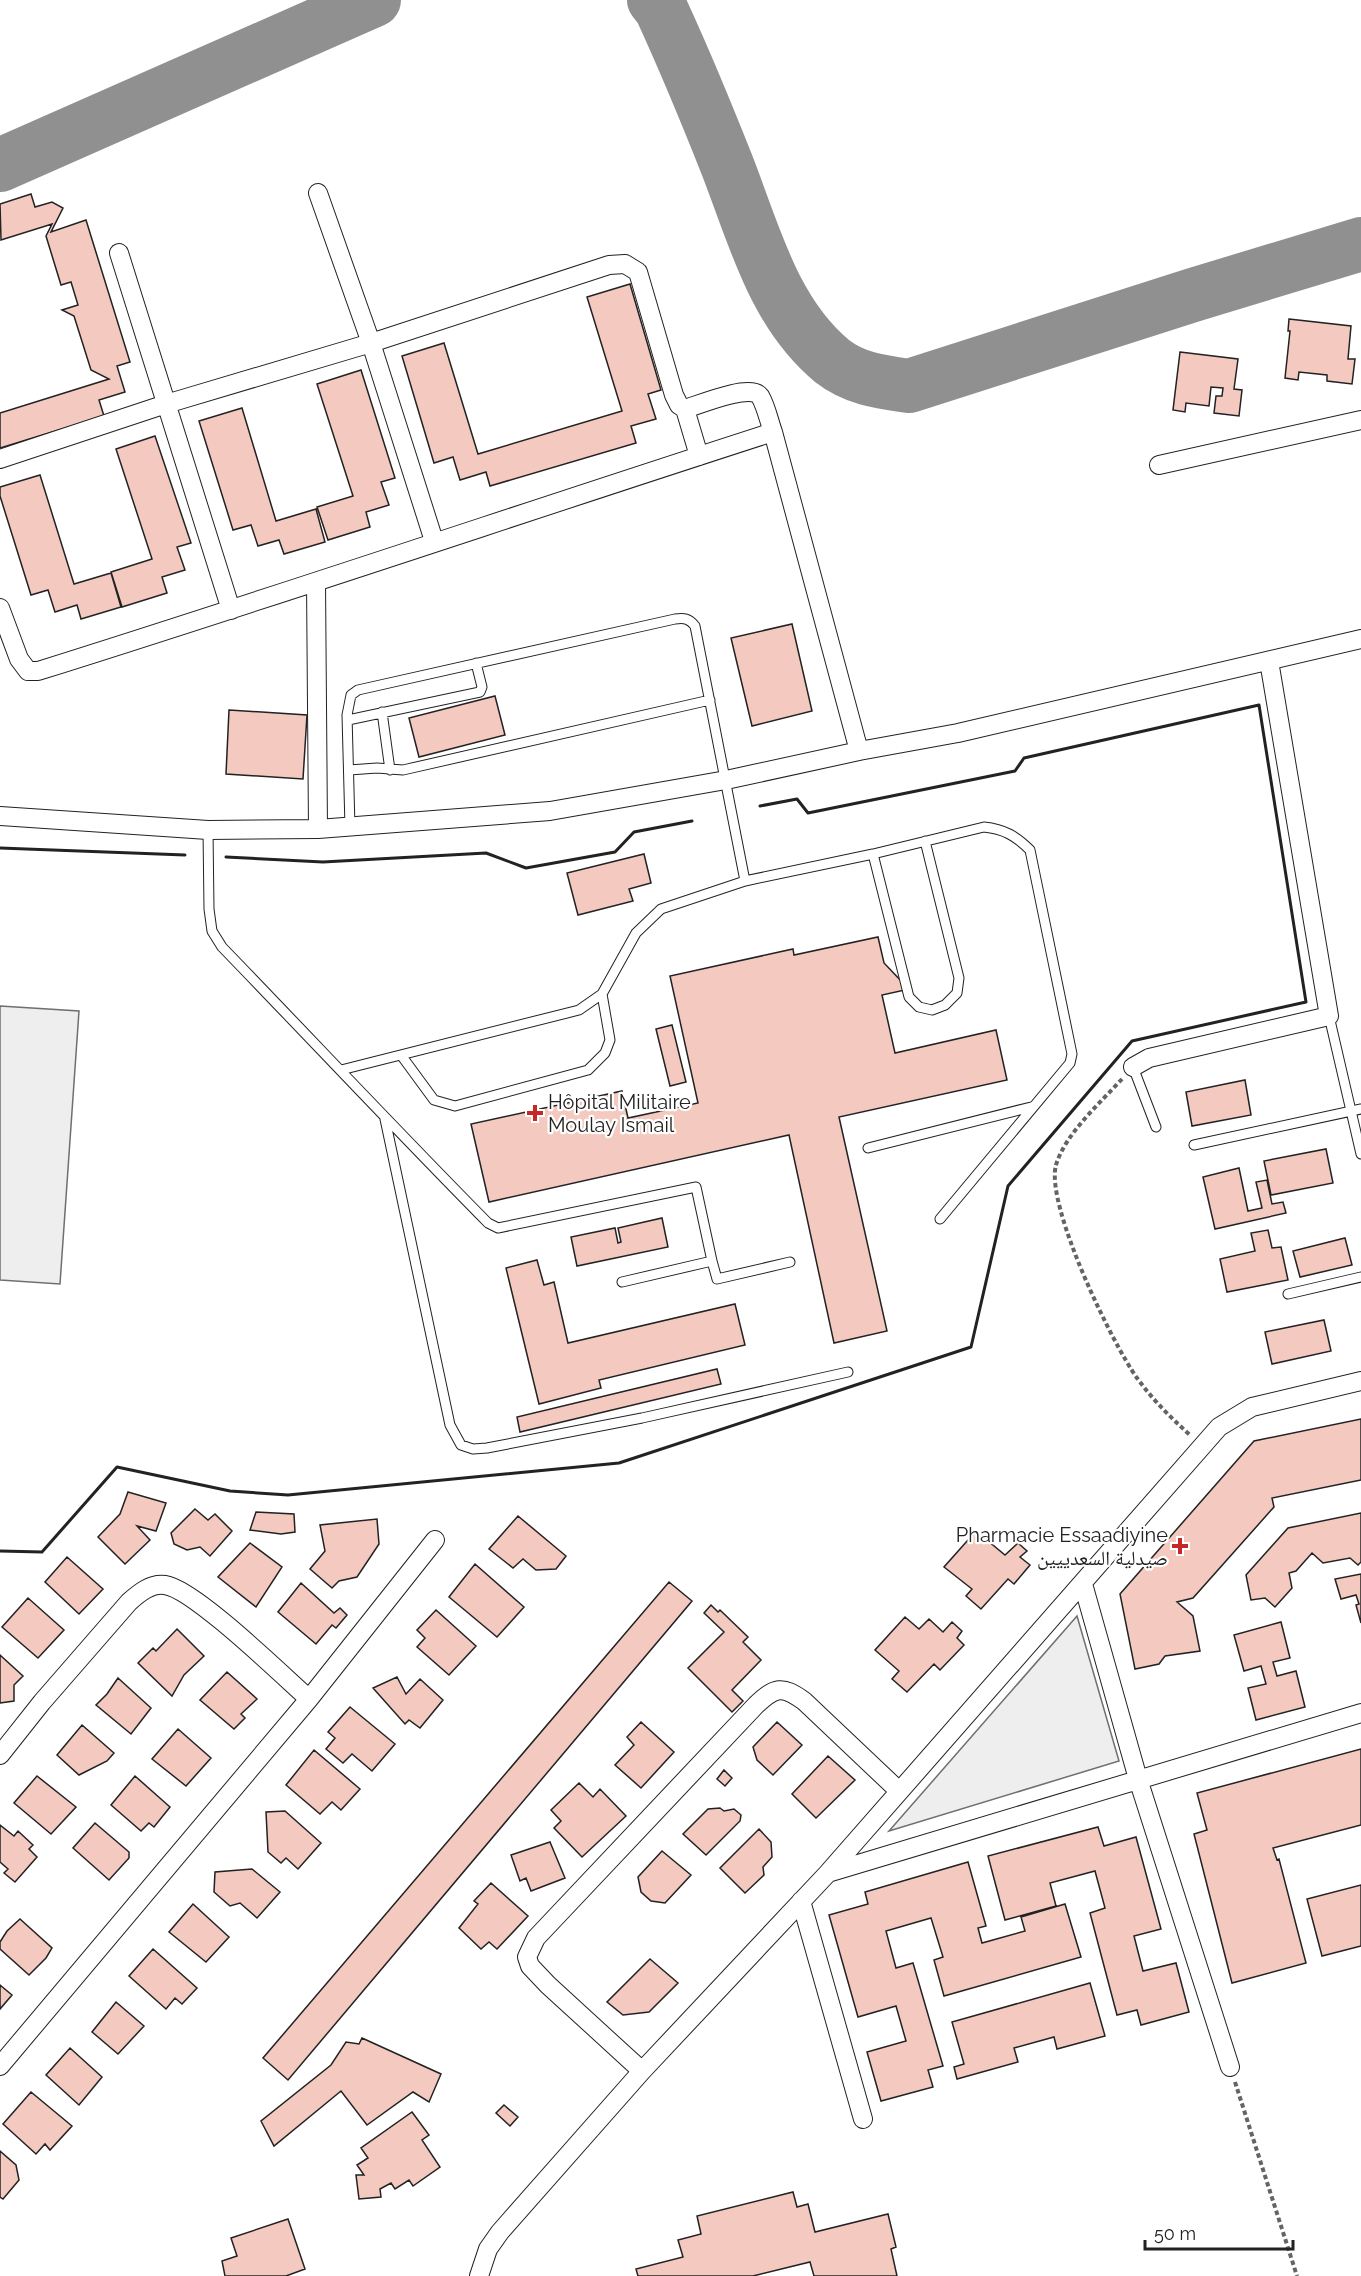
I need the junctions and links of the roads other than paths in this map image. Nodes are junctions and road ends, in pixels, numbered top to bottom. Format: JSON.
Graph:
{"nodes":[{"id":1,"x":318,"y":193,"type":"dead end"},
{"id":2,"x":119,"y":253,"type":"dead end"},
{"id":3,"x":371,"y":343,"type":"junction"},
{"id":4,"x":166,"y":404,"type":"junction"},
{"id":5,"x":684,"y":409,"type":"junction"},
{"id":6,"x":1361,"y":420,"type":"edge"},
{"id":7,"x":773,"y":432,"type":"junction"},
{"id":8,"x":699,"y":456,"type":"junction"},
{"id":9,"x":0,"y":459,"type":"edge"},
{"id":10,"x":1159,"y":465,"type":"dead end"},
{"id":11,"x":434,"y":541,"type":"junction"},
{"id":12,"x":316,"y":582,"type":"junction"},
{"id":13,"x":0,"y":608,"type":"edge"},
{"id":14,"x":231,"y":610,"type":"junction"},
{"id":15,"x":1361,"y":639,"type":"edge"},
{"id":16,"x":1269,"y":661,"type":"junction"},
{"id":17,"x":476,"y":663,"type":"junction"},
{"id":18,"x":710,"y":700,"type":"junction"},
{"id":19,"x":382,"y":712,"type":"junction"},
{"id":20,"x":348,"y":720,"type":"junction"},
{"id":21,"x":859,"y":751,"type":"junction"},
{"id":22,"x":349,"y":770,"type":"junction"},
{"id":23,"x":390,"y":770,"type":"junction"},
{"id":24,"x":726,"y":780,"type":"junction"},
{"id":25,"x":0,"y":816,"type":"edge"},
{"id":26,"x":350,"y":828,"type":"junction"},
{"id":27,"x":208,"y":830,"type":"junction"},
{"id":28,"x":318,"y":830,"type":"junction"},
{"id":29,"x":925,"y":841,"type":"junction"},
{"id":30,"x":873,"y":854,"type":"junction"},
{"id":31,"x":745,"y":881,"type":"junction"},
{"id":32,"x":602,"y":994,"type":"junction"},
{"id":33,"x":1329,"y":1016,"type":"junction"},
{"id":34,"x":401,"y":1055,"type":"junction"},
{"id":35,"x":1133,"y":1067,"type":"joint"},
{"id":36,"x":341,"y":1070,"type":"junction"},
{"id":37,"x":1031,"y":1107,"type":"junction"},
{"id":38,"x":1356,"y":1110,"type":"edge"},
{"id":39,"x":385,"y":1119,"type":"junction"},
{"id":40,"x":1156,"y":1127,"type":"dead end"},
{"id":41,"x":1194,"y":1145,"type":"dead end"},
{"id":42,"x":868,"y":1148,"type":"dead end"},
{"id":43,"x":1361,"y":1154,"type":"edge"},
{"id":44,"x":940,"y":1219,"type":"dead end"},
{"id":45,"x":712,"y":1261,"type":"junction"},
{"id":46,"x":790,"y":1262,"type":"dead end"},
{"id":47,"x":1361,"y":1277,"type":"edge"},
{"id":48,"x":622,"y":1282,"type":"dead end"},
{"id":49,"x":1288,"y":1294,"type":"dead end"},
{"id":50,"x":848,"y":1372,"type":"dead end"},
{"id":51,"x":1361,"y":1381,"type":"edge"},
{"id":52,"x":435,"y":1539,"type":"dead end"},
{"id":53,"x":1083,"y":1584,"type":"junction"},
{"id":54,"x":309,"y":1699,"type":"junction"},
{"id":55,"x":1361,"y":1713,"type":"edge"},
{"id":56,"x":0,"y":1755,"type":"edge"},
{"id":57,"x":1138,"y":1779,"type":"junction"},
{"id":58,"x":899,"y":1791,"type":"junction"},
{"id":59,"x":827,"y":1874,"type":"junction"},
{"id":60,"x":801,"y":1901,"type":"junction"},
{"id":61,"x":0,"y":2066,"type":"edge"},
{"id":62,"x":1230,"y":2067,"type":"road end"},
{"id":63,"x":642,"y":2071,"type":"junction"},
{"id":64,"x":863,"y":2119,"type":"dead end"},
{"id":65,"x":479,"y":2276,"type":"edge"}],
"edges":[{"from":1,"to":3,"type":"street"},
{"from":2,"to":4,"type":"street"},
{"from":3,"to":4,"type":"street"},
{"from":3,"to":5,"type":"street"},
{"from":3,"to":11,"type":"street"},
{"from":4,"to":9,"type":"street"},
{"from":4,"to":14,"type":"street"},
{"from":5,"to":7,"type":"street"},
{"from":5,"to":8,"type":"street"},
{"from":6,"to":10,"type":"street"},
{"from":7,"to":8,"type":"street"},
{"from":7,"to":21,"type":"street"},
{"from":8,"to":11,"type":"street"},
{"from":11,"to":12,"type":"street"},
{"from":12,"to":14,"type":"street"},
{"from":12,"to":28,"type":"street"},
{"from":13,"to":14,"type":"street"},
{"from":15,"to":16,"type":"street"},
{"from":16,"to":21,"type":"street"},
{"from":16,"to":33,"type":"street"},
{"from":17,"to":18,"type":"lane"},
{"from":17,"to":19,"type":"lane"},
{"from":17,"to":20,"type":"lane"},
{"from":18,"to":23,"type":"lane"},
{"from":18,"to":24,"type":"lane"},
{"from":19,"to":20,"type":"lane"},
{"from":19,"to":23,"type":"lane"},
{"from":20,"to":22,"type":"lane"},
{"from":21,"to":24,"type":"street"},
{"from":22,"to":23,"type":"lane"},
{"from":22,"to":26,"type":"lane"},
{"from":24,"to":26,"type":"street"},
{"from":24,"to":31,"type":"lane"},
{"from":25,"to":27,"type":"street"},
{"from":26,"to":28,"type":"street"},
{"from":27,"to":28,"type":"street"},
{"from":27,"to":36,"type":"lane"},
{"from":29,"to":30,"type":"lane"},
{"from":29,"to":30,"type":"lane"},
{"from":29,"to":37,"type":"lane"},
{"from":30,"to":31,"type":"lane"},
{"from":31,"to":32,"type":"lane"},
{"from":32,"to":34,"type":"lane"},
{"from":32,"to":34,"type":"lane"},
{"from":33,"to":35,"type":"street"},
{"from":33,"to":38,"type":"lane"},
{"from":34,"to":36,"type":"lane"},
{"from":35,"to":40,"type":"lane"},
{"from":36,"to":39,"type":"lane"},
{"from":37,"to":42,"type":"lane"},
{"from":37,"to":44,"type":"lane"},
{"from":38,"to":41,"type":"lane"},
{"from":38,"to":43,"type":"lane"},
{"from":39,"to":45,"type":"lane"},
{"from":39,"to":50,"type":"lane"},
{"from":45,"to":46,"type":"lane"},
{"from":45,"to":48,"type":"lane"},
{"from":47,"to":49,"type":"lane"},
{"from":51,"to":53,"type":"street"},
{"from":52,"to":54,"type":"street"},
{"from":53,"to":57,"type":"street"},
{"from":53,"to":58,"type":"street"},
{"from":54,"to":56,"type":"street"},
{"from":54,"to":61,"type":"street"},
{"from":55,"to":57,"type":"street"},
{"from":57,"to":59,"type":"street"},
{"from":57,"to":62,"type":"street"},
{"from":58,"to":59,"type":"street"},
{"from":58,"to":63,"type":"street"},
{"from":59,"to":60,"type":"street"},
{"from":60,"to":63,"type":"street"},
{"from":60,"to":64,"type":"street"},
{"from":63,"to":65,"type":"street"}]}
